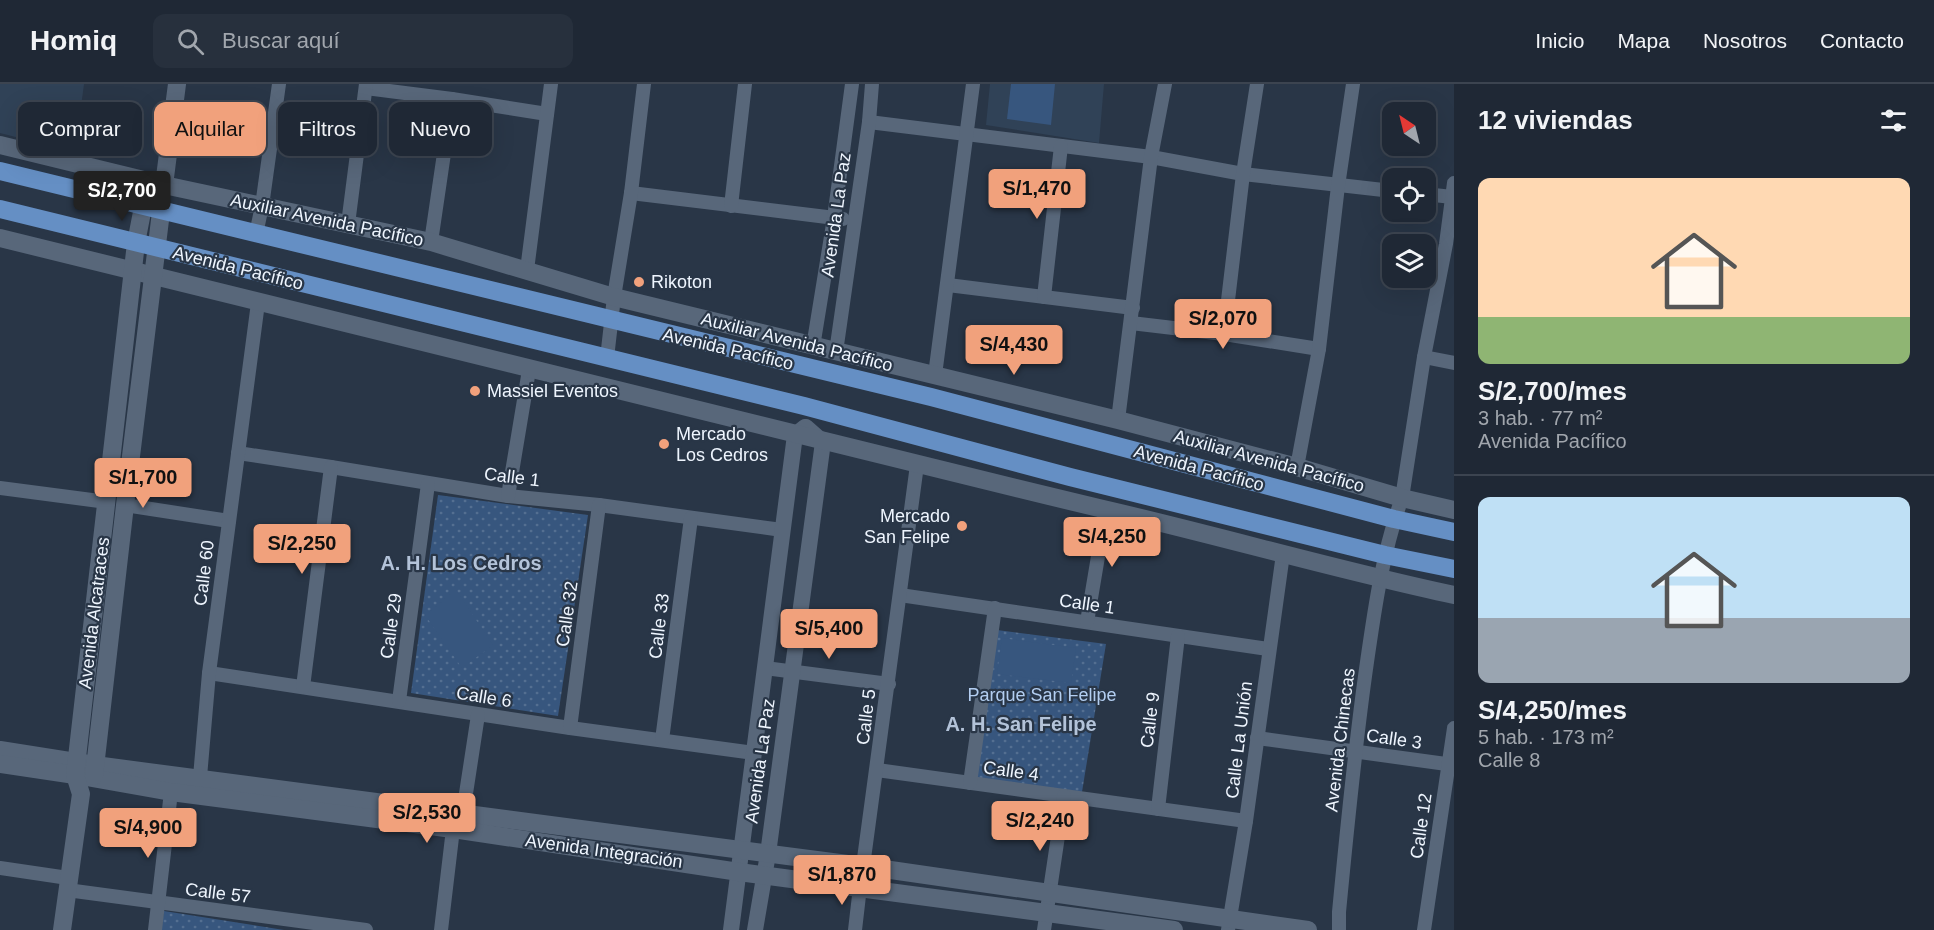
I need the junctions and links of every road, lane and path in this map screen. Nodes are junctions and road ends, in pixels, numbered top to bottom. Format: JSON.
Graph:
{"nodes":[{"id":1,"x":177,"y":84,"type":"edge"},
{"id":2,"x":279,"y":84,"type":"edge"},
{"id":3,"x":551,"y":84,"type":"edge"},
{"id":4,"x":644,"y":84,"type":"edge"},
{"id":5,"x":745,"y":84,"type":"edge"},
{"id":6,"x":852,"y":84,"type":"edge"},
{"id":7,"x":872,"y":84,"type":"edge"},
{"id":8,"x":973,"y":84,"type":"edge"},
{"id":9,"x":1165,"y":84,"type":"edge"},
{"id":10,"x":1257,"y":84,"type":"edge"},
{"id":11,"x":1353,"y":84,"type":"edge"},
{"id":12,"x":366,"y":86,"type":"edge"},
{"id":13,"x":452,"y":99,"type":"junction"},
{"id":14,"x":547,"y":114,"type":"junction"},
{"id":15,"x":869,"y":122,"type":"junction"},
{"id":16,"x":967,"y":135,"type":"junction"},
{"id":17,"x":0,"y":145,"type":"edge"},
{"id":18,"x":1061,"y":146,"type":"junction"},
{"id":19,"x":1151,"y":157,"type":"junction"},
{"id":20,"x":0,"y":171,"type":"edge"},
{"id":21,"x":1243,"y":174,"type":"junction"},
{"id":22,"x":1338,"y":186,"type":"junction"},
{"id":23,"x":1382,"y":190,"type":"edge"},
{"id":24,"x":1453,"y":190,"type":"edge"},
{"id":25,"x":1436,"y":192,"type":"edge"},
{"id":26,"x":631,"y":193,"type":"junction"},
{"id":27,"x":162,"y":198,"type":"junction"},
{"id":28,"x":262,"y":206,"type":"junction"},
{"id":29,"x":731,"y":206,"type":"junction"},
{"id":30,"x":143,"y":207,"type":"junction"},
{"id":31,"x":0,"y":209,"type":"edge"},
{"id":32,"x":834,"y":218,"type":"junction"},
{"id":33,"x":855,"y":221,"type":"junction"},
{"id":34,"x":348,"y":224,"type":"junction"},
{"id":35,"x":256,"y":234,"type":"junction"},
{"id":36,"x":0,"y":238,"type":"edge"},
{"id":37,"x":431,"y":242,"type":"junction"},
{"id":38,"x":136,"y":243,"type":"junction"},
{"id":39,"x":1450,"y":245,"type":"edge"},
{"id":40,"x":157,"y":248,"type":"junction"},
{"id":41,"x":527,"y":270,"type":"junction"},
{"id":42,"x":133,"y":271,"type":"junction"},
{"id":43,"x":153,"y":277,"type":"junction"},
{"id":44,"x":948,"y":285,"type":"junction"},
{"id":45,"x":614,"y":297,"type":"junction"},
{"id":46,"x":1044,"y":297,"type":"junction"},
{"id":47,"x":258,"y":303,"type":"junction"},
{"id":48,"x":1132,"y":308,"type":"junction"},
{"id":49,"x":611,"y":321,"type":"junction"},
{"id":50,"x":1131,"y":323,"type":"junction"},
{"id":51,"x":1224,"y":334,"type":"junction"},
{"id":52,"x":813,"y":347,"type":"junction"},
{"id":53,"x":1319,"y":349,"type":"junction"},
{"id":54,"x":836,"y":352,"type":"junction"},
{"id":55,"x":607,"y":357,"type":"junction"},
{"id":56,"x":1424,"y":357,"type":"junction"},
{"id":57,"x":1454,"y":363,"type":"edge"},
{"id":58,"x":529,"y":370,"type":"junction"},
{"id":59,"x":935,"y":375,"type":"junction"},
{"id":60,"x":804,"y":406,"type":"junction"},
{"id":61,"x":1118,"y":420,"type":"junction"},
{"id":62,"x":801,"y":431,"type":"junction"},
{"id":63,"x":823,"y":442,"type":"junction"},
{"id":64,"x":238,"y":453,"type":"junction"},
{"id":65,"x":917,"y":465,"type":"junction"},
{"id":66,"x":331,"y":467,"type":"junction"},
{"id":67,"x":1297,"y":467,"type":"junction"},
{"id":68,"x":428,"y":484,"type":"junction"},
{"id":69,"x":0,"y":488,"type":"edge"},
{"id":70,"x":508,"y":496,"type":"junction"},
{"id":71,"x":1402,"y":498,"type":"junction"},
{"id":72,"x":116,"y":503,"type":"junction"},
{"id":73,"x":600,"y":505,"type":"junction"},
{"id":74,"x":1106,"y":509,"type":"junction"},
{"id":75,"x":1454,"y":510,"type":"edge"},
{"id":76,"x":691,"y":518,"type":"junction"},
{"id":77,"x":1394,"y":519,"type":"junction"},
{"id":78,"x":229,"y":521,"type":"junction"},
{"id":79,"x":782,"y":530,"type":"junction"},
{"id":80,"x":1454,"y":532,"type":"edge"},
{"id":81,"x":1283,"y":554,"type":"junction"},
{"id":82,"x":1385,"y":555,"type":"junction"},
{"id":83,"x":1454,"y":569,"type":"edge"},
{"id":84,"x":1379,"y":579,"type":"junction"},
{"id":85,"x":900,"y":595,"type":"junction"},
{"id":86,"x":1454,"y":595,"type":"edge"},
{"id":87,"x":995,"y":608,"type":"junction"},
{"id":88,"x":1087,"y":622,"type":"junction"},
{"id":89,"x":1178,"y":636,"type":"junction"},
{"id":90,"x":1269,"y":649,"type":"junction"},
{"id":91,"x":765,"y":668,"type":"junction"},
{"id":92,"x":792,"y":670,"type":"junction"},
{"id":93,"x":209,"y":673,"type":"junction"},
{"id":94,"x":889,"y":684,"type":"junction"},
{"id":95,"x":303,"y":687,"type":"junction"},
{"id":96,"x":399,"y":701,"type":"junction"},
{"id":97,"x":478,"y":715,"type":"junction"},
{"id":98,"x":570,"y":728,"type":"junction"},
{"id":99,"x":1454,"y":728,"type":"edge"},
{"id":100,"x":1257,"y":738,"type":"junction"},
{"id":101,"x":662,"y":740,"type":"junction"},
{"id":102,"x":0,"y":750,"type":"edge"},
{"id":103,"x":1354,"y":751,"type":"junction"},
{"id":104,"x":754,"y":753,"type":"junction"},
{"id":105,"x":0,"y":764,"type":"edge"},
{"id":106,"x":1451,"y":765,"type":"edge"},
{"id":107,"x":76,"y":768,"type":"junction"},
{"id":108,"x":877,"y":770,"type":"junction"},
{"id":109,"x":95,"y":772,"type":"junction"},
{"id":110,"x":200,"y":777,"type":"junction"},
{"id":111,"x":970,"y":783,"type":"junction"},
{"id":112,"x":171,"y":792,"type":"junction"},
{"id":113,"x":81,"y":794,"type":"junction"},
{"id":114,"x":1064,"y":796,"type":"junction"},
{"id":115,"x":1158,"y":809,"type":"junction"},
{"id":116,"x":464,"y":813,"type":"junction"},
{"id":117,"x":1246,"y":821,"type":"junction"},
{"id":118,"x":453,"y":829,"type":"junction"},
{"id":119,"x":742,"y":851,"type":"junction"},
{"id":120,"x":768,"y":854,"type":"junction"},
{"id":121,"x":863,"y":866,"type":"junction"},
{"id":122,"x":0,"y":868,"type":"edge"},
{"id":123,"x":764,"y":874,"type":"junction"},
{"id":124,"x":738,"y":880,"type":"junction"},
{"id":125,"x":68,"y":885,"type":"junction"},
{"id":126,"x":860,"y":886,"type":"junction"},
{"id":127,"x":1049,"y":891,"type":"junction"},
{"id":128,"x":158,"y":903,"type":"junction"},
{"id":129,"x":1047,"y":912,"type":"junction"},
{"id":130,"x":1229,"y":924,"type":"edge"},
{"id":131,"x":62,"y":930,"type":"edge"},
{"id":132,"x":155,"y":930,"type":"edge"},
{"id":133,"x":366,"y":930,"type":"edge"},
{"id":134,"x":441,"y":930,"type":"edge"},
{"id":135,"x":731,"y":930,"type":"edge"},
{"id":136,"x":755,"y":930,"type":"edge"},
{"id":137,"x":855,"y":930,"type":"edge"},
{"id":138,"x":1044,"y":930,"type":"edge"},
{"id":139,"x":1174,"y":930,"type":"edge"},
{"id":140,"x":1308,"y":930,"type":"edge"},
{"id":141,"x":1339,"y":930,"type":"edge"},
{"id":142,"x":1424,"y":930,"type":"edge"}],
"edges":[{"from":1,"to":27,"type":"main road"},
{"from":2,"to":28,"type":"street"},
{"from":3,"to":14,"type":"street"},
{"from":4,"to":26,"type":"street"},
{"from":5,"to":29,"type":"street"},
{"from":6,"to":32,"type":"street"},
{"from":7,"to":15,"type":"street","name":"Avenida La Paz"},
{"from":8,"to":16,"type":"street"},
{"from":9,"to":19,"type":"street"},
{"from":10,"to":21,"type":"street"},
{"from":11,"to":22,"type":"street"},
{"from":12,"to":13,"type":"street"},
{"from":12,"to":34,"type":"street"},
{"from":13,"to":14,"type":"street"},
{"from":13,"to":37,"type":"street"},
{"from":14,"to":41,"type":"street"},
{"from":15,"to":16,"type":"street"},
{"from":15,"to":33,"type":"street","name":"Avenida La Paz"},
{"from":16,"to":18,"type":"street"},
{"from":16,"to":44,"type":"street"},
{"from":17,"to":27,"type":"main road","name":"Auxiliar Avenida Pacífico"},
{"from":18,"to":19,"type":"street"},
{"from":18,"to":46,"type":"street"},
{"from":19,"to":21,"type":"street"},
{"from":19,"to":48,"type":"street"},
{"from":20,"to":30,"type":"main road","name":"Avenida Pacífico"},
{"from":21,"to":22,"type":"street"},
{"from":21,"to":51,"type":"street"},
{"from":22,"to":23,"type":"street"},
{"from":22,"to":53,"type":"street"},
{"from":24,"to":25,"type":"street"},
{"from":24,"to":39,"type":"street"},
{"from":26,"to":29,"type":"street"},
{"from":26,"to":45,"type":"street"},
{"from":27,"to":28,"type":"main road","name":"Auxiliar Avenida Pacífico"},
{"from":27,"to":30,"type":"main road","name":"Avenida Pacífico"},
{"from":27,"to":35,"type":"main road","name":"Avenida Pacífico"},
{"from":27,"to":40,"type":"main road"},
{"from":28,"to":34,"type":"main road","name":"Auxiliar Avenida Pacífico"},
{"from":28,"to":35,"type":"street"},
{"from":29,"to":32,"type":"street"},
{"from":30,"to":38,"type":"main road","name":"Avenida Alcatraces"},
{"from":31,"to":38,"type":"main road","name":"Avenida Pacífico"},
{"from":32,"to":33,"type":"street"},
{"from":32,"to":52,"type":"street"},
{"from":33,"to":54,"type":"street","name":"Avenida La Paz"},
{"from":34,"to":37,"type":"main road","name":"Auxiliar Avenida Pacífico"},
{"from":35,"to":49,"type":"main road","name":"Avenida Pacífico"},
{"from":36,"to":42,"type":"main road"},
{"from":37,"to":41,"type":"main road","name":"Auxiliar Avenida Pacífico"},
{"from":38,"to":40,"type":"main road","name":"Avenida Pacífico"},
{"from":38,"to":42,"type":"main road","name":"Avenida Alcatraces"},
{"from":39,"to":56,"type":"street"},
{"from":40,"to":43,"type":"main road"},
{"from":40,"to":55,"type":"main road","name":"Avenida Pacífico"},
{"from":41,"to":45,"type":"main road","name":"Auxiliar Avenida Pacífico"},
{"from":42,"to":43,"type":"main road"},
{"from":42,"to":72,"type":"main road","name":"Avenida Alcatraces"},
{"from":43,"to":47,"type":"main road"},
{"from":43,"to":72,"type":"main road"},
{"from":44,"to":46,"type":"street"},
{"from":44,"to":59,"type":"street"},
{"from":45,"to":49,"type":"street"},
{"from":45,"to":52,"type":"main road","name":"Auxiliar Avenida Pacífico"},
{"from":46,"to":48,"type":"street"},
{"from":47,"to":58,"type":"main road"},
{"from":47,"to":64,"type":"street","name":"Calle 60"},
{"from":48,"to":50,"type":"street"},
{"from":49,"to":55,"type":"street"},
{"from":49,"to":77,"type":"main road","name":"Avenida Pacífico"},
{"from":50,"to":51,"type":"street"},
{"from":50,"to":61,"type":"street"},
{"from":51,"to":53,"type":"street"},
{"from":52,"to":54,"type":"main road","name":"Auxiliar Avenida Pacífico"},
{"from":53,"to":67,"type":"street"},
{"from":54,"to":59,"type":"main road","name":"Auxiliar Avenida Pacífico"},
{"from":55,"to":60,"type":"main road","name":"Avenida Pacífico"},
{"from":56,"to":57,"type":"street"},
{"from":56,"to":71,"type":"street"},
{"from":58,"to":62,"type":"main road"},
{"from":58,"to":70,"type":"street"},
{"from":59,"to":61,"type":"main road","name":"Auxiliar Avenida Pacífico"},
{"from":60,"to":62,"type":"street"},
{"from":60,"to":82,"type":"main road","name":"Avenida Pacífico"},
{"from":61,"to":67,"type":"main road","name":"Auxiliar Avenida Pacífico"},
{"from":62,"to":63,"type":"main road"},
{"from":62,"to":79,"type":"street"},
{"from":63,"to":65,"type":"main road"},
{"from":63,"to":92,"type":"street","name":"Avenida La Paz"},
{"from":64,"to":66,"type":"street","name":"Calle 1"},
{"from":64,"to":78,"type":"street","name":"Calle 60"},
{"from":65,"to":74,"type":"main road"},
{"from":65,"to":85,"type":"street","name":"Calle 5"},
{"from":66,"to":68,"type":"street","name":"Calle 1"},
{"from":66,"to":95,"type":"street"},
{"from":67,"to":71,"type":"main road","name":"Auxiliar Avenida Pacífico"},
{"from":68,"to":70,"type":"street","name":"Calle 1"},
{"from":68,"to":96,"type":"street","name":"Calle 29"},
{"from":69,"to":72,"type":"street"},
{"from":70,"to":73,"type":"street","name":"Calle 1"},
{"from":71,"to":75,"type":"main road","name":"Auxiliar Avenida Pacífico"},
{"from":71,"to":77,"type":"street"},
{"from":72,"to":78,"type":"street"},
{"from":72,"to":107,"type":"main road","name":"Avenida Alcatraces"},
{"from":72,"to":109,"type":"main road"},
{"from":73,"to":76,"type":"street","name":"Calle 1"},
{"from":73,"to":98,"type":"street","name":"Calle 32"},
{"from":74,"to":81,"type":"main road"},
{"from":74,"to":88,"type":"street"},
{"from":76,"to":79,"type":"street","name":"Calle 1"},
{"from":76,"to":101,"type":"street","name":"Calle 33"},
{"from":77,"to":80,"type":"main road","name":"Avenida Pacífico"},
{"from":77,"to":82,"type":"street","name":"Avenida Chinecas"},
{"from":78,"to":93,"type":"street","name":"Calle 60"},
{"from":79,"to":91,"type":"street"},
{"from":81,"to":84,"type":"main road"},
{"from":81,"to":90,"type":"street","name":"Calle La Unión"},
{"from":82,"to":83,"type":"main road","name":"Avenida Pacífico"},
{"from":82,"to":84,"type":"street","name":"Avenida Chinecas"},
{"from":84,"to":86,"type":"main road"},
{"from":84,"to":103,"type":"street","name":"Avenida Chinecas"},
{"from":85,"to":87,"type":"street","name":"Calle 1"},
{"from":85,"to":94,"type":"street","name":"Calle 5"},
{"from":87,"to":88,"type":"street","name":"Calle 1"},
{"from":87,"to":111,"type":"street"},
{"from":88,"to":89,"type":"street","name":"Calle 1"},
{"from":89,"to":90,"type":"street","name":"Calle 1"},
{"from":89,"to":115,"type":"street","name":"Calle 9"},
{"from":90,"to":100,"type":"street","name":"Calle La Unión"},
{"from":91,"to":92,"type":"street"},
{"from":91,"to":104,"type":"street"},
{"from":92,"to":94,"type":"street"},
{"from":92,"to":120,"type":"street","name":"Avenida La Paz"},
{"from":93,"to":95,"type":"street","name":"Calle 6"},
{"from":93,"to":110,"type":"street","name":"Calle 60"},
{"from":94,"to":108,"type":"street","name":"Calle 5"},
{"from":95,"to":96,"type":"street","name":"Calle 6"},
{"from":96,"to":97,"type":"street","name":"Calle 6"},
{"from":97,"to":98,"type":"street","name":"Calle 6"},
{"from":97,"to":116,"type":"street"},
{"from":98,"to":101,"type":"street","name":"Calle 6"},
{"from":99,"to":106,"type":"street","name":"Calle 12"},
{"from":100,"to":103,"type":"street","name":"Calle 3"},
{"from":100,"to":117,"type":"street","name":"Calle La Unión"},
{"from":101,"to":104,"type":"street","name":"Calle 6"},
{"from":102,"to":107,"type":"main road"},
{"from":103,"to":106,"type":"street","name":"Calle 3"},
{"from":103,"to":141,"type":"street","name":"Avenida Chinecas"},
{"from":104,"to":119,"type":"street"},
{"from":105,"to":107,"type":"main road","name":"Avenida Integración"},
{"from":106,"to":142,"type":"street","name":"Calle 12"},
{"from":107,"to":109,"type":"main road","name":"Avenida Integración"},
{"from":107,"to":113,"type":"main road","name":"Avenida Alcatraces"},
{"from":108,"to":111,"type":"street","name":"Calle 4"},
{"from":108,"to":121,"type":"street","name":"Calle 5"},
{"from":109,"to":110,"type":"main road"},
{"from":109,"to":112,"type":"main road","name":"Avenida Integración"},
{"from":109,"to":113,"type":"main road"},
{"from":110,"to":116,"type":"main road"},
{"from":111,"to":114,"type":"street","name":"Calle 4"},
{"from":112,"to":118,"type":"main road","name":"Avenida Integración"},
{"from":112,"to":128,"type":"street"},
{"from":113,"to":125,"type":"main road","name":"Avenida Alcatraces"},
{"from":114,"to":115,"type":"street","name":"Calle 4"},
{"from":114,"to":127,"type":"street"},
{"from":115,"to":117,"type":"street","name":"Calle 4"},
{"from":116,"to":119,"type":"main road"},
{"from":117,"to":130,"type":"street","name":"Calle La Unión"},
{"from":118,"to":124,"type":"main road","name":"Avenida Integración"},
{"from":118,"to":134,"type":"street"},
{"from":119,"to":120,"type":"main road"},
{"from":119,"to":124,"type":"street"},
{"from":120,"to":121,"type":"main road"},
{"from":120,"to":123,"type":"street","name":"Avenida La Paz"},
{"from":121,"to":127,"type":"main road"},
{"from":122,"to":125,"type":"street","name":"Calle 57"},
{"from":123,"to":124,"type":"main road","name":"Avenida Integración"},
{"from":123,"to":126,"type":"main road","name":"Avenida Integración"},
{"from":123,"to":136,"type":"street","name":"Avenida La Paz"},
{"from":124,"to":135,"type":"street"},
{"from":125,"to":128,"type":"street","name":"Calle 57"},
{"from":125,"to":131,"type":"main road","name":"Avenida Alcatraces"},
{"from":126,"to":129,"type":"main road","name":"Avenida Integración"},
{"from":126,"to":137,"type":"street"},
{"from":127,"to":129,"type":"street"},
{"from":127,"to":130,"type":"main road"},
{"from":128,"to":132,"type":"street"},
{"from":128,"to":133,"type":"street","name":"Calle 57"},
{"from":129,"to":138,"type":"street"},
{"from":129,"to":139,"type":"main road","name":"Avenida Integración"},
{"from":130,"to":140,"type":"main road"}]}
